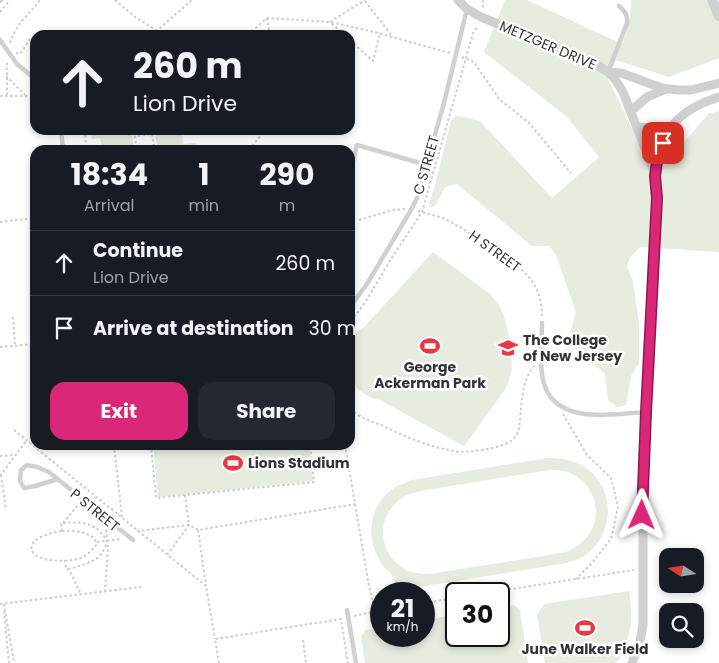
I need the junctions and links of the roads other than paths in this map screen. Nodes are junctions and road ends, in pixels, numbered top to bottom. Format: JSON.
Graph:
{"nodes":[{"id":1,"x":458,"y":0,"type":"edge"},
{"id":2,"x":712,"y":0,"type":"edge"},
{"id":3,"x":619,"y":6,"type":"dead end"},
{"id":4,"x":467,"y":9,"type":"junction"},
{"id":5,"x":719,"y":16,"type":"edge"},
{"id":6,"x":0,"y":40,"type":"edge"},
{"id":7,"x":608,"y":72,"type":"junction"},
{"id":8,"x":30,"y":75,"type":"edge"},
{"id":9,"x":719,"y":83,"type":"edge"},
{"id":10,"x":666,"y":89,"type":"junction"},
{"id":11,"x":719,"y":97,"type":"edge"},
{"id":12,"x":631,"y":111,"type":"junction"},
{"id":13,"x":638,"y":127,"type":"junction"},
{"id":14,"x":670,"y":128,"type":"junction"},
{"id":15,"x":355,"y":153,"type":"edge"},
{"id":16,"x":427,"y":165,"type":"junction"},
{"id":17,"x":655,"y":176,"type":"junction"},
{"id":18,"x":355,"y":300,"type":"edge"},
{"id":19,"x":542,"y":323,"type":"road end"},
{"id":20,"x":646,"y":412,"type":"junction"},
{"id":21,"x":58,"y":479,"type":"junction"},
{"id":22,"x":133,"y":540,"type":"dead end"},
{"id":23,"x":347,"y":610,"type":"dead end"},
{"id":24,"x":356,"y":663,"type":"edge"},
{"id":25,"x":632,"y":663,"type":"edge"}],
"edges":[{"from":1,"to":4,"type":"street","name":"METZGER DRIVE"},
{"from":2,"to":5,"type":"street"},
{"from":3,"to":7,"type":"lane"},
{"from":4,"to":7,"type":"street","name":"METZGER DRIVE"},
{"from":4,"to":16,"type":"lane","name":"C STREET"},
{"from":6,"to":8,"type":"lane"},
{"from":7,"to":10,"type":"street"},
{"from":7,"to":12,"type":"street","name":"METZGER DRIVE"},
{"from":9,"to":10,"type":"street"},
{"from":10,"to":12,"type":"street"},
{"from":11,"to":14,"type":"street"},
{"from":12,"to":13,"type":"street","name":"METZGER DRIVE"},
{"from":13,"to":14,"type":"street"},
{"from":13,"to":17,"type":"street","name":"METZGER DRIVE"},
{"from":14,"to":17,"type":"street"},
{"from":15,"to":16,"type":"lane"},
{"from":16,"to":18,"type":"lane","name":"C STREET"},
{"from":17,"to":20,"type":"street","name":"METZGER DRIVE"},
{"from":19,"to":20,"type":"lane"},
{"from":20,"to":25,"type":"street","name":"METZGER DRIVE"},
{"from":21,"to":21,"type":"lane","name":"P STREET"},
{"from":21,"to":22,"type":"lane","name":"P STREET"},
{"from":23,"to":24,"type":"lane"}]}
